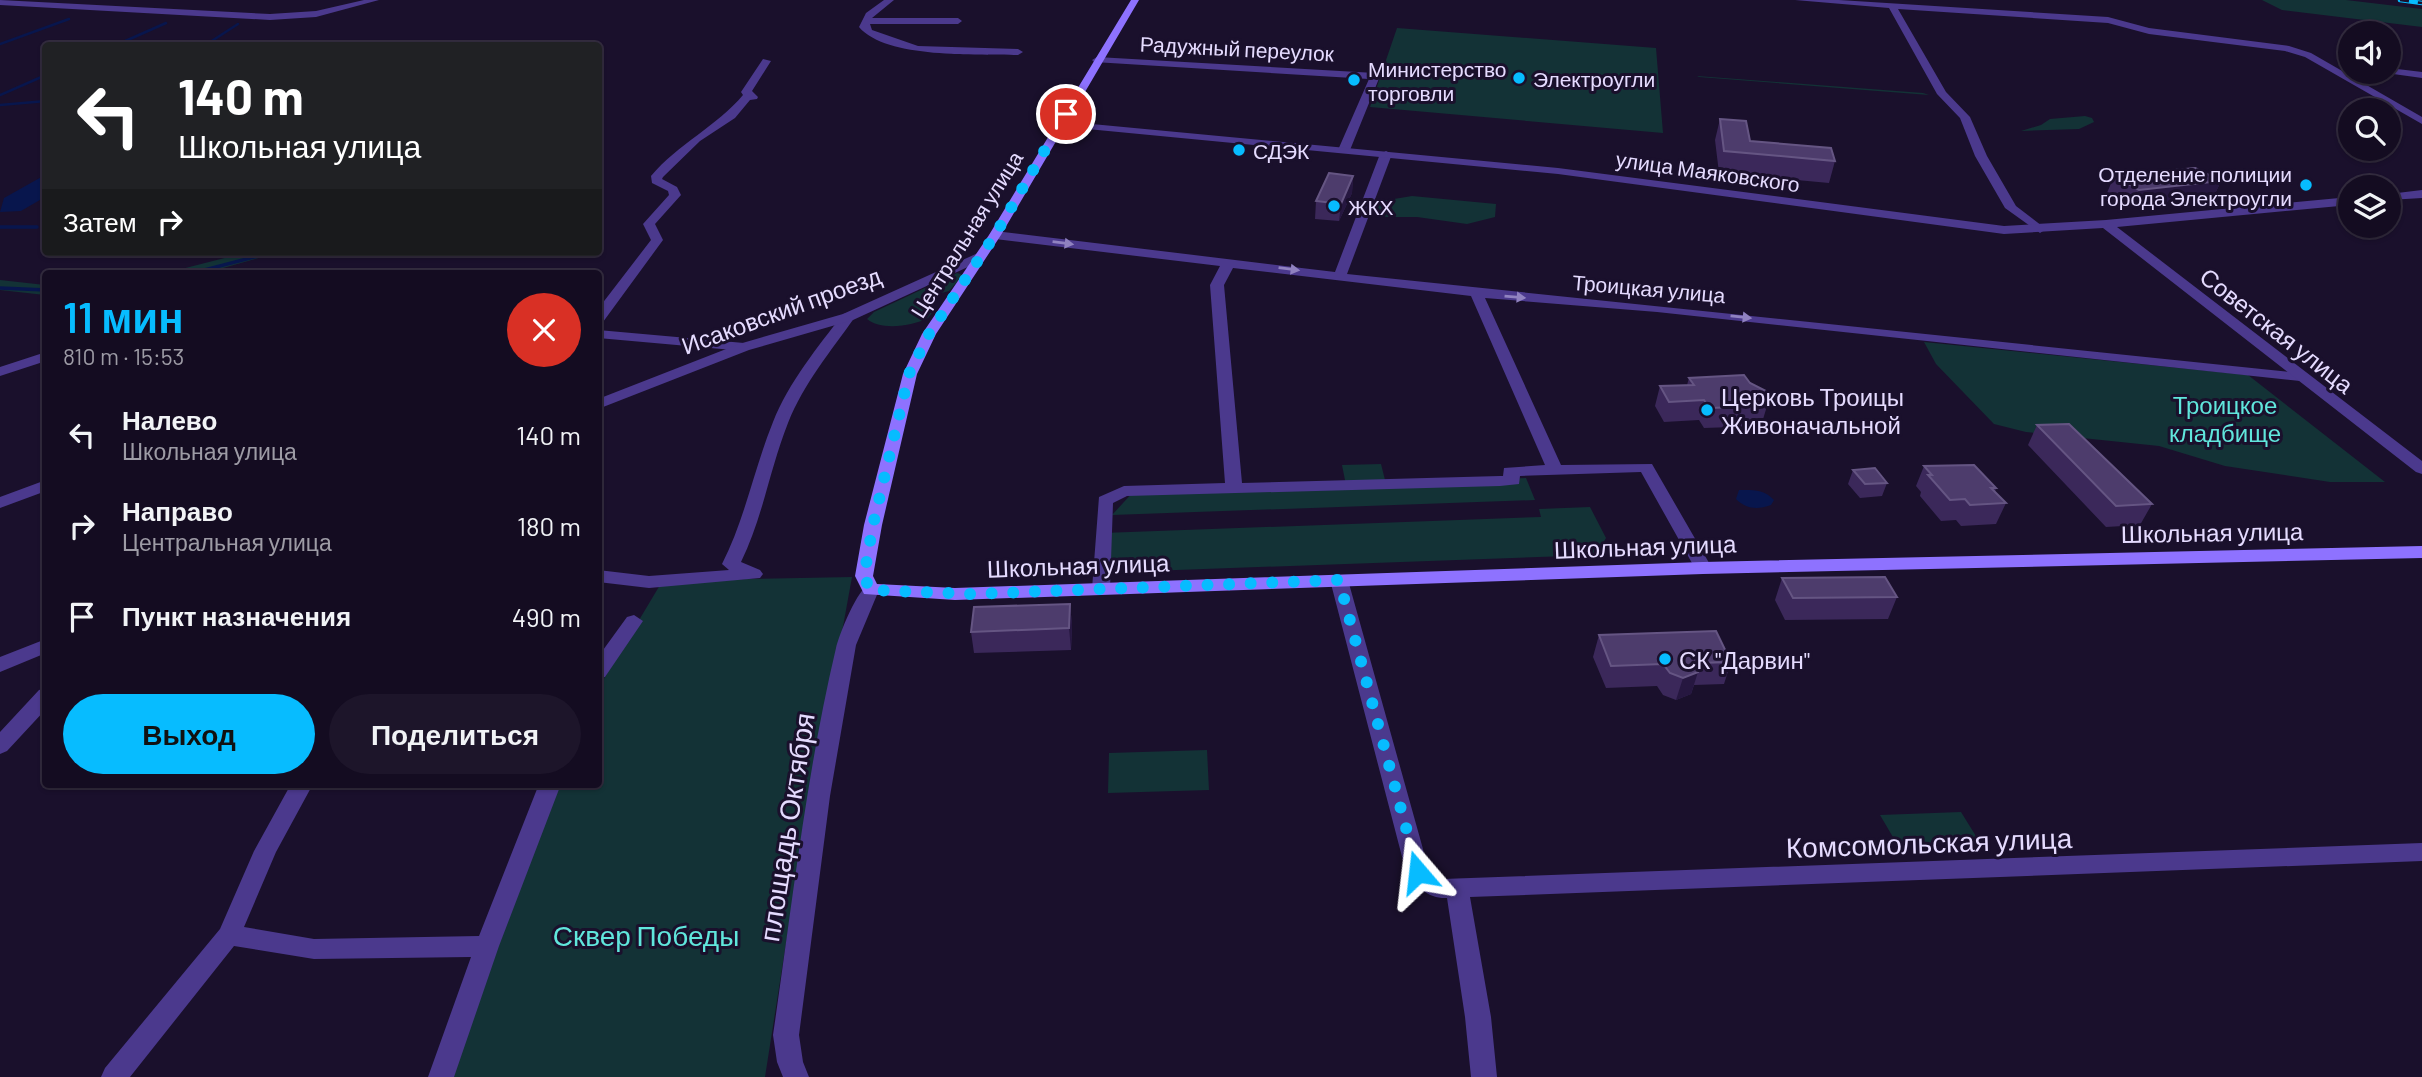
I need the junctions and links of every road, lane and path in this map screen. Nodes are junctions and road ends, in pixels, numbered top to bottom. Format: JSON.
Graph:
{"nodes":[{"id":1,"x":375,"y":0,"type":"edge"},
{"id":2,"x":890,"y":0,"type":"edge"},
{"id":3,"x":1135,"y":0,"type":"edge"},
{"id":4,"x":1799,"y":0,"type":"edge"},
{"id":5,"x":0,"y":2,"type":"edge"},
{"id":6,"x":1892,"y":6,"type":"junction"},
{"id":7,"x":866,"y":21,"type":"junction"},
{"id":8,"x":958,"y":21,"type":"dead end"},
{"id":9,"x":1018,"y":52,"type":"dead end"},
{"id":10,"x":2308,"y":55,"type":"junction"},
{"id":11,"x":1097,"y":60,"type":"junction"},
{"id":12,"x":766,"y":61,"type":"dead end"},
{"id":13,"x":2338,"y":61,"type":"edge"},
{"id":14,"x":2401,"y":72,"type":"edge"},
{"id":15,"x":2422,"y":75,"type":"edge"},
{"id":16,"x":2422,"y":121,"type":"edge"},
{"id":17,"x":1060,"y":124,"type":"junction"},
{"id":18,"x":1344,"y":150,"type":"junction"},
{"id":19,"x":1385,"y":153,"type":"junction"},
{"id":20,"x":2422,"y":194,"type":"edge"},
{"id":21,"x":2401,"y":196,"type":"edge"},
{"id":22,"x":2338,"y":202,"type":"edge"},
{"id":23,"x":2106,"y":224,"type":"junction"},
{"id":24,"x":2040,"y":229,"type":"junction"},
{"id":25,"x":995,"y":235,"type":"junction"},
{"id":26,"x":978,"y":257,"type":"junction"},
{"id":27,"x":1229,"y":262,"type":"junction"},
{"id":28,"x":1340,"y":275,"type":"junction"},
{"id":29,"x":1476,"y":293,"type":"junction"},
{"id":30,"x":602,"y":314,"type":"edge"},
{"id":31,"x":848,"y":317,"type":"junction"},
{"id":32,"x":602,"y":334,"type":"edge"},
{"id":33,"x":744,"y":347,"type":"junction"},
{"id":34,"x":42,"y":357,"type":"edge"},
{"id":35,"x":0,"y":372,"type":"edge"},
{"id":36,"x":2300,"y":377,"type":"junction"},
{"id":37,"x":602,"y":403,"type":"edge"},
{"id":38,"x":1555,"y":469,"type":"junction"},
{"id":39,"x":2422,"y":469,"type":"edge"},
{"id":40,"x":42,"y":487,"type":"edge"},
{"id":41,"x":1234,"y":488,"type":"junction"},
{"id":42,"x":0,"y":503,"type":"edge"},
{"id":43,"x":2422,"y":552,"type":"edge"},
{"id":44,"x":1703,"y":568,"type":"junction"},
{"id":45,"x":602,"y":576,"type":"edge"},
{"id":46,"x":1339,"y":580,"type":"junction"},
{"id":47,"x":1101,"y":589,"type":"junction"},
{"id":48,"x":870,"y":590,"type":"junction"},
{"id":49,"x":634,"y":621,"type":"dead end"},
{"id":50,"x":42,"y":647,"type":"edge"},
{"id":51,"x":0,"y":665,"type":"edge"},
{"id":52,"x":602,"y":666,"type":"edge"},
{"id":53,"x":42,"y":699,"type":"edge"},
{"id":54,"x":0,"y":746,"type":"edge"},
{"id":55,"x":300,"y":788,"type":"edge"},
{"id":56,"x":549,"y":788,"type":"edge"},
{"id":57,"x":2422,"y":852,"type":"edge"},
{"id":58,"x":1447,"y":889,"type":"junction"},
{"id":59,"x":229,"y":935,"type":"junction"},
{"id":60,"x":487,"y":946,"type":"junction"},
{"id":61,"x":114,"y":1077,"type":"edge"},
{"id":62,"x":441,"y":1077,"type":"edge"},
{"id":63,"x":796,"y":1077,"type":"edge"},
{"id":64,"x":1484,"y":1077,"type":"edge"}],
"edges":[{"from":1,"to":5,"type":"street"},
{"from":2,"to":7,"type":"street"},
{"from":3,"to":11,"type":"main road","name":"Центральная улица"},
{"from":4,"to":6,"type":"street"},
{"from":6,"to":10,"type":"street"},
{"from":6,"to":24,"type":"street"},
{"from":7,"to":8,"type":"street"},
{"from":7,"to":9,"type":"street"},
{"from":10,"to":13,"type":"street"},
{"from":10,"to":16,"type":"street"},
{"from":11,"to":17,"type":"main road","name":"Центральная улица"},
{"from":11,"to":18,"type":"street","name":"Радужный переулок"},
{"from":12,"to":30,"type":"street"},
{"from":14,"to":15,"type":"street"},
{"from":17,"to":18,"type":"street","name":"улица Маяковского"},
{"from":17,"to":25,"type":"main road","name":"Центральная улица"},
{"from":18,"to":19,"type":"street","name":"улица Маяковского"},
{"from":19,"to":24,"type":"street","name":"улица Маяковского"},
{"from":19,"to":28,"type":"street"},
{"from":20,"to":21,"type":"street"},
{"from":22,"to":23,"type":"street","name":"улица Маяковского"},
{"from":23,"to":24,"type":"street","name":"улица Маяковского"},
{"from":23,"to":36,"type":"street","name":"Советская улица"},
{"from":25,"to":26,"type":"main road","name":"Центральная улица"},
{"from":25,"to":27,"type":"street","name":"Троицкая улица","one_way":true},
{"from":26,"to":31,"type":"street","name":"Исаковский проезд"},
{"from":26,"to":48,"type":"main road","name":"Центральная улица"},
{"from":27,"to":28,"type":"street","name":"Троицкая улица","one_way":true},
{"from":27,"to":41,"type":"street"},
{"from":28,"to":29,"type":"street","name":"Троицкая улица"},
{"from":29,"to":36,"type":"street","name":"Троицкая улица","one_way":true},
{"from":29,"to":38,"type":"street"},
{"from":31,"to":33,"type":"street","name":"Исаковский проезд"},
{"from":31,"to":45,"type":"street"},
{"from":32,"to":33,"type":"street"},
{"from":33,"to":37,"type":"street","name":"Исаковский проезд"},
{"from":34,"to":35,"type":"street"},
{"from":36,"to":39,"type":"street","name":"Советская улица"},
{"from":38,"to":41,"type":"street"},
{"from":38,"to":44,"type":"street"},
{"from":40,"to":42,"type":"street"},
{"from":41,"to":47,"type":"street"},
{"from":43,"to":44,"type":"main road","name":"Школьная улица"},
{"from":44,"to":46,"type":"main road","name":"Школьная улица"},
{"from":46,"to":47,"type":"main road","name":"Школьная улица"},
{"from":46,"to":58,"type":"street"},
{"from":47,"to":48,"type":"main road","name":"Школьная улица"},
{"from":48,"to":63,"type":"street","name":"площадь Октября"},
{"from":49,"to":52,"type":"street"},
{"from":50,"to":51,"type":"street"},
{"from":53,"to":54,"type":"street"},
{"from":55,"to":59,"type":"street"},
{"from":56,"to":60,"type":"street"},
{"from":57,"to":58,"type":"street","name":"Комсомольская улица"},
{"from":58,"to":64,"type":"street"},
{"from":59,"to":60,"type":"street"},
{"from":59,"to":61,"type":"street"},
{"from":60,"to":62,"type":"street"}]}
